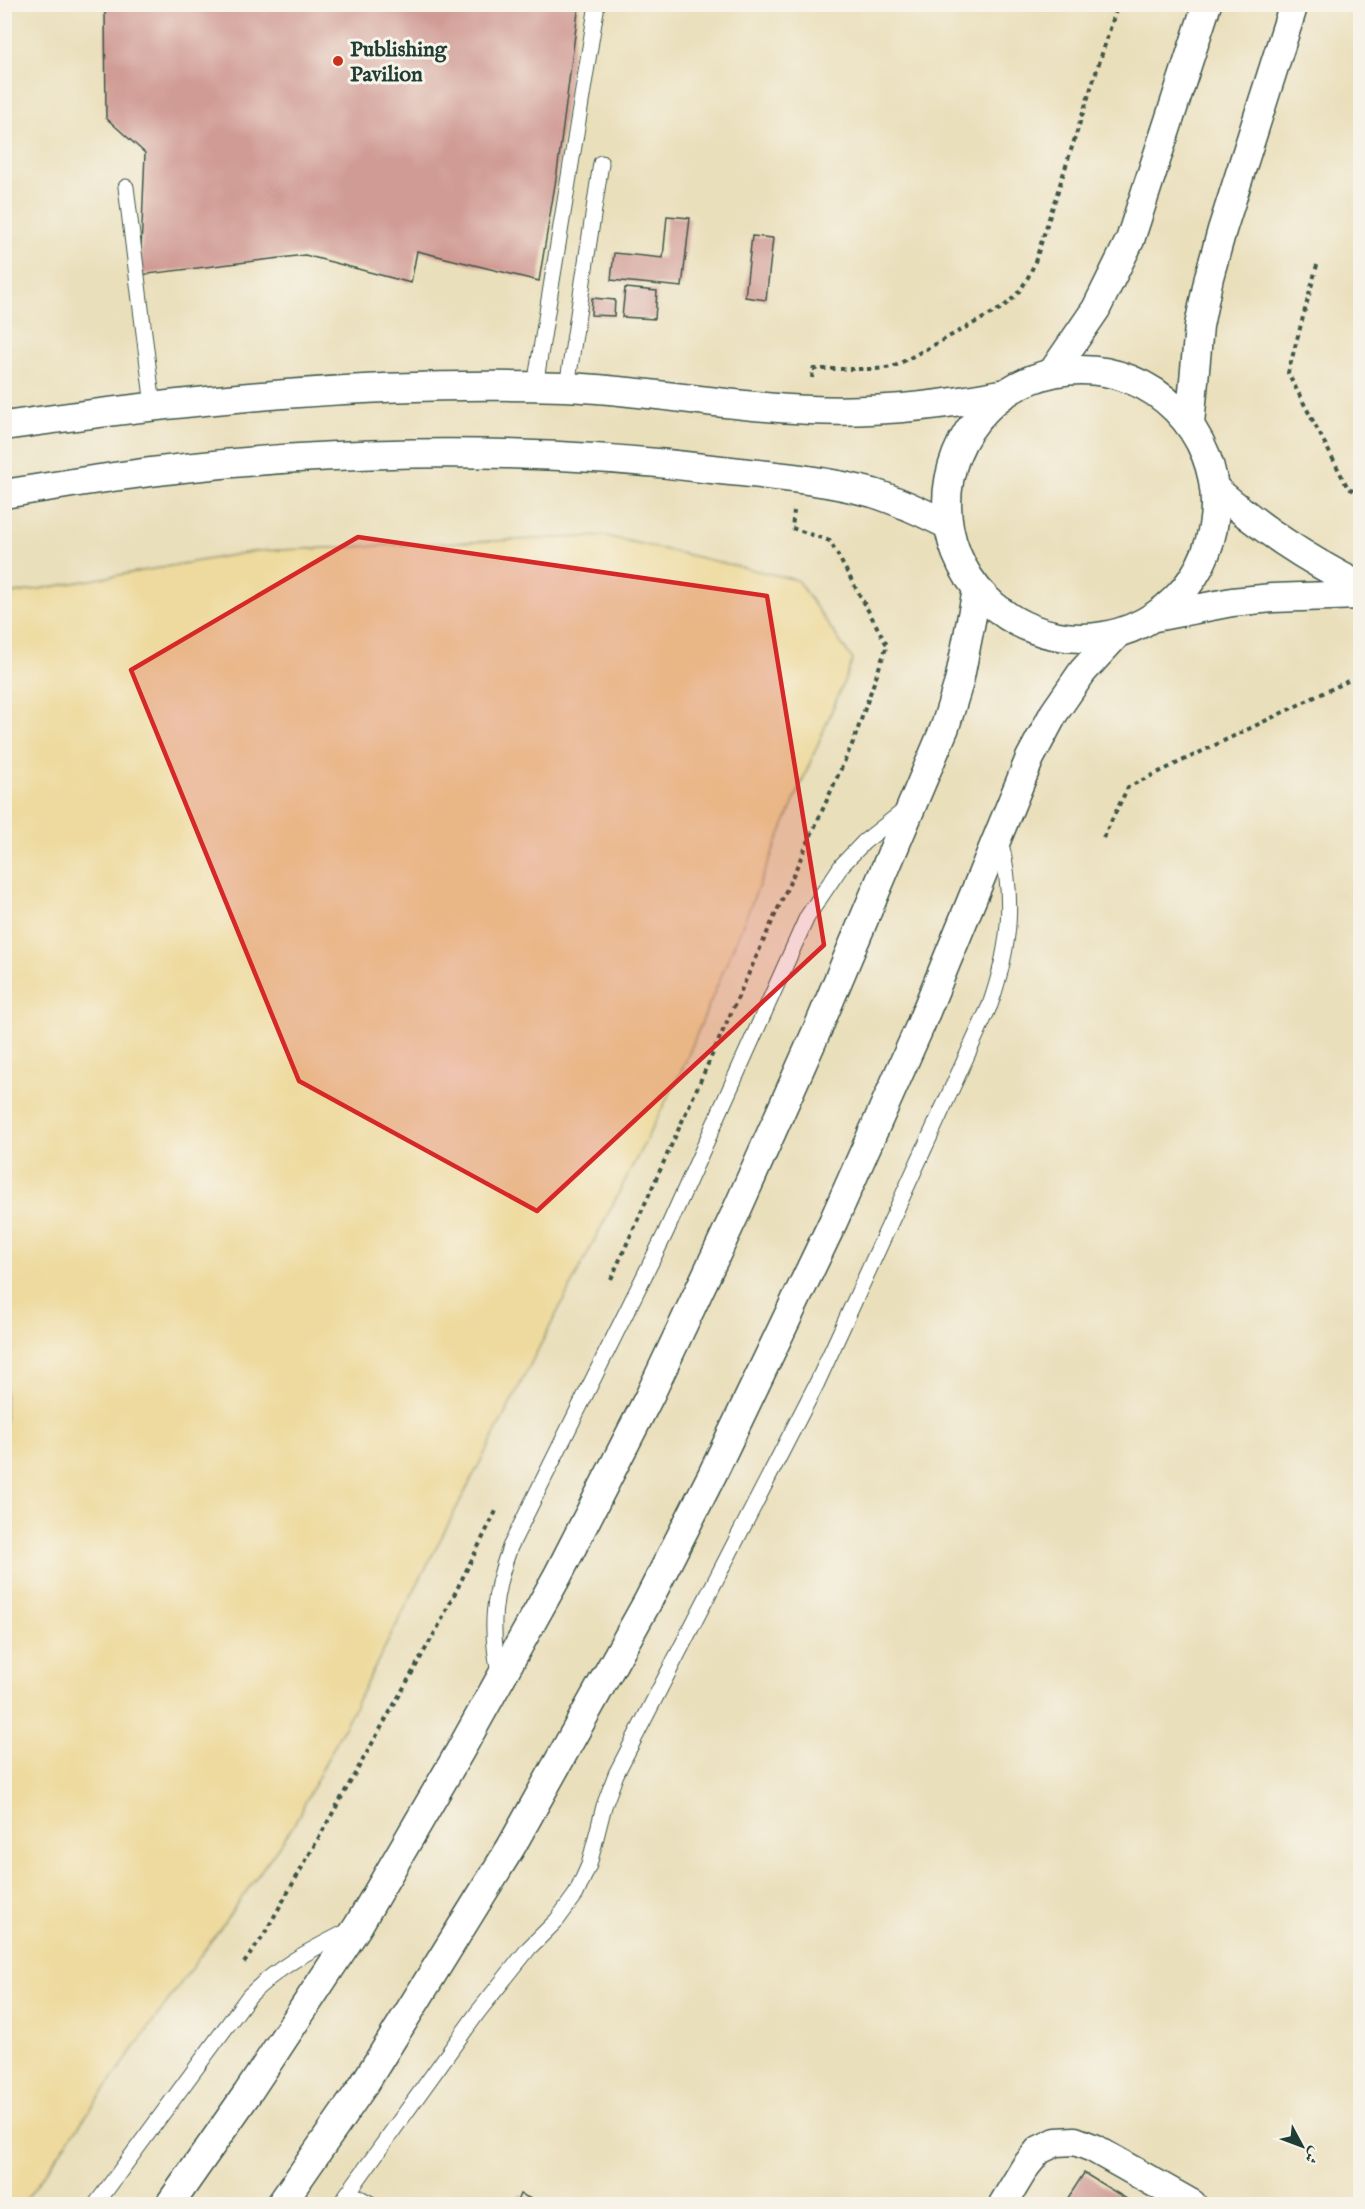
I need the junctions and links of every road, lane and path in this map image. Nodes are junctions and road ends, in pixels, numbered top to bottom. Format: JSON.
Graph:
{"nodes":[{"id":1,"x":597,"y":4,"type":"edge"},
{"id":2,"x":1118,"y":4,"type":"edge"},
{"id":3,"x":1207,"y":4,"type":"edge"},
{"id":4,"x":1294,"y":4,"type":"edge"},
{"id":5,"x":601,"y":163,"type":"dead end"},
{"id":6,"x":126,"y":187,"type":"dead end"},
{"id":7,"x":1317,"y":265,"type":"dead end"},
{"id":8,"x":1052,"y":373,"type":"junction"},
{"id":9,"x":535,"y":387,"type":"junction"},
{"id":10,"x":567,"y":387,"type":"junction"},
{"id":11,"x":1006,"y":393,"type":"junction"},
{"id":12,"x":153,"y":406,"type":"junction"},
{"id":13,"x":807,"y":410,"type":"junction"},
{"id":14,"x":1190,"y":424,"type":"junction"},
{"id":15,"x":4,"y":426,"type":"edge"},
{"id":16,"x":797,"y":479,"type":"junction"},
{"id":17,"x":1214,"y":488,"type":"junction"},
{"id":18,"x":1360,"y":493,"type":"edge"},
{"id":19,"x":4,"y":494,"type":"edge"},
{"id":20,"x":948,"y":525,"type":"junction"},
{"id":21,"x":1360,"y":586,"type":"edge"},
{"id":22,"x":977,"y":590,"type":"junction"},
{"id":23,"x":1360,"y":595,"type":"edge"},
{"id":24,"x":1153,"y":617,"type":"junction"},
{"id":25,"x":1118,"y":633,"type":"junction"},
{"id":26,"x":1348,"y":681,"type":"dead end"},
{"id":27,"x":914,"y":804,"type":"junction"},
{"id":28,"x":999,"y":832,"type":"junction"},
{"id":29,"x":1103,"y":838,"type":"dead end"},
{"id":30,"x":608,"y":1287,"type":"dead end"},
{"id":31,"x":496,"y":1510,"type":"dead end"},
{"id":32,"x":500,"y":1679,"type":"junction"},
{"id":33,"x":358,"y":1926,"type":"junction"},
{"id":34,"x":241,"y":1967,"type":"dead end"},
{"id":35,"x":345,"y":2198,"type":"edge"},
{"id":36,"x":96,"y":2205,"type":"edge"},
{"id":37,"x":170,"y":2205,"type":"edge"},
{"id":38,"x":281,"y":2205,"type":"edge"},
{"id":39,"x":371,"y":2205,"type":"edge"},
{"id":40,"x":1003,"y":2205,"type":"edge"},
{"id":41,"x":1192,"y":2205,"type":"edge"}],
"edges":[{"from":1,"to":9,"type":"lane"},
{"from":2,"to":13,"type":"path"},
{"from":3,"to":8,"type":"street"},
{"from":4,"to":14,"type":"street"},
{"from":5,"to":10,"type":"lane"},
{"from":6,"to":12,"type":"lane"},
{"from":7,"to":18,"type":"path"},
{"from":8,"to":11,"type":"street"},
{"from":8,"to":14,"type":"street"},
{"from":9,"to":10,"type":"street"},
{"from":9,"to":12,"type":"street"},
{"from":10,"to":13,"type":"street"},
{"from":11,"to":13,"type":"street"},
{"from":11,"to":20,"type":"street"},
{"from":12,"to":15,"type":"street"},
{"from":14,"to":17,"type":"street"},
{"from":16,"to":19,"type":"street"},
{"from":16,"to":20,"type":"street"},
{"from":16,"to":30,"type":"path"},
{"from":17,"to":21,"type":"street"},
{"from":17,"to":24,"type":"street"},
{"from":20,"to":22,"type":"street"},
{"from":22,"to":25,"type":"street"},
{"from":22,"to":27,"type":"street"},
{"from":23,"to":24,"type":"street"},
{"from":24,"to":25,"type":"street"},
{"from":25,"to":28,"type":"street"},
{"from":26,"to":29,"type":"path"},
{"from":27,"to":32,"type":"street"},
{"from":27,"to":32,"type":"lane"},
{"from":28,"to":35,"type":"lane"},
{"from":28,"to":38,"type":"street"},
{"from":31,"to":34,"type":"path"},
{"from":32,"to":33,"type":"street"},
{"from":33,"to":36,"type":"lane"},
{"from":33,"to":37,"type":"street"},
{"from":35,"to":39,"type":"lane"},
{"from":40,"to":41,"type":"street"}]}
